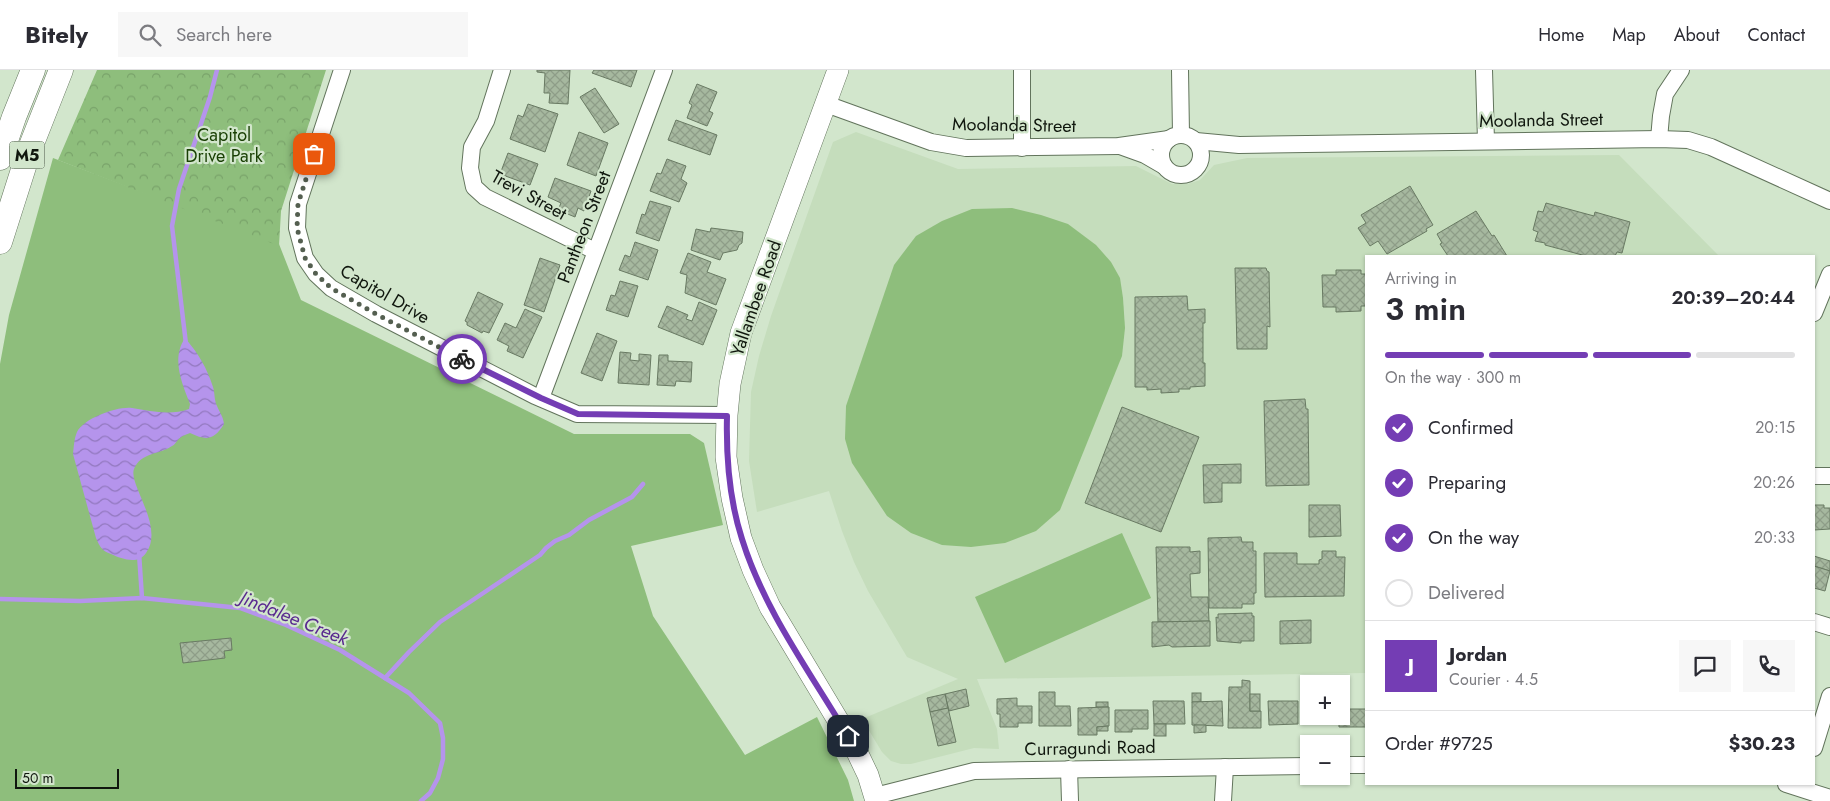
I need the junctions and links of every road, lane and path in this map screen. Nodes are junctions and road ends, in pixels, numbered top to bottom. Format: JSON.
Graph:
{"nodes":[{"id":1,"x":33,"y":70,"type":"edge"},
{"id":2,"x":61,"y":70,"type":"edge"},
{"id":3,"x":342,"y":70,"type":"edge"},
{"id":4,"x":502,"y":70,"type":"edge"},
{"id":5,"x":664,"y":70,"type":"edge"},
{"id":6,"x":838,"y":70,"type":"edge"},
{"id":7,"x":1022,"y":70,"type":"edge"},
{"id":8,"x":1180,"y":70,"type":"edge"},
{"id":9,"x":1484,"y":70,"type":"edge"},
{"id":10,"x":1681,"y":70,"type":"edge"},
{"id":11,"x":826,"y":104,"type":"junction"},
{"id":12,"x":1182,"y":138,"type":"junction"},
{"id":13,"x":1659,"y":139,"type":"junction"},
{"id":14,"x":1486,"y":141,"type":"junction"},
{"id":15,"x":1239,"y":145,"type":"junction"},
{"id":16,"x":1119,"y":146,"type":"junction"},
{"id":17,"x":1022,"y":148,"type":"junction"},
{"id":18,"x":0,"y":158,"type":"edge"},
{"id":19,"x":1201,"y":161,"type":"junction"},
{"id":20,"x":1164,"y":166,"type":"junction"},
{"id":21,"x":1830,"y":201,"type":"edge"},
{"id":22,"x":0,"y":242,"type":"edge"},
{"id":23,"x":595,"y":251,"type":"junction"},
{"id":24,"x":1828,"y":285,"type":"edge"},
{"id":25,"x":1815,"y":311,"type":"edge"},
{"id":26,"x":541,"y":398,"type":"junction"},
{"id":27,"x":727,"y":416,"type":"junction"},
{"id":28,"x":1815,"y":476,"type":"edge"},
{"id":29,"x":1830,"y":476,"type":"edge"},
{"id":30,"x":1815,"y":622,"type":"edge"},
{"id":31,"x":1830,"y":627,"type":"edge"},
{"id":32,"x":1830,"y":696,"type":"edge"},
{"id":33,"x":1815,"y":745,"type":"edge"},
{"id":34,"x":1350,"y":765,"type":"edge"},
{"id":35,"x":1365,"y":765,"type":"edge"},
{"id":36,"x":1300,"y":766,"type":"edge"},
{"id":37,"x":1225,"y":767,"type":"junction"},
{"id":38,"x":1069,"y":769,"type":"junction"},
{"id":39,"x":1803,"y":786,"type":"edge"},
{"id":40,"x":1830,"y":798,"type":"edge"},
{"id":41,"x":876,"y":799,"type":"edge"},
{"id":42,"x":1070,"y":801,"type":"edge"},
{"id":43,"x":1223,"y":801,"type":"edge"}],
"edges":[{"from":1,"to":18,"type":"highway","number":"M5"},
{"from":2,"to":22,"type":"highway","number":"M5"},
{"from":3,"to":26,"type":"street","name":"Capitol Drive"},
{"from":4,"to":23,"type":"street","name":"Trevi Street"},
{"from":5,"to":23,"type":"street","name":"Pantheon Street"},
{"from":6,"to":11,"type":"main road","name":"Yallambee Road"},
{"from":7,"to":17,"type":"street"},
{"from":8,"to":12,"type":"street"},
{"from":9,"to":14,"type":"street"},
{"from":10,"to":13,"type":"street"},
{"from":11,"to":17,"type":"street","name":"Moolanda Street"},
{"from":11,"to":27,"type":"main road","name":"Yallambee Road"},
{"from":12,"to":15,"type":"street","name":"Moolanda Street"},
{"from":12,"to":16,"type":"street","name":"Moolanda Street"},
{"from":12,"to":19,"type":"street"},
{"from":12,"to":20,"type":"street"},
{"from":13,"to":14,"type":"street","name":"Moolanda Street"},
{"from":13,"to":21,"type":"street","name":"Moolanda Street"},
{"from":14,"to":15,"type":"street","name":"Moolanda Street"},
{"from":15,"to":19,"type":"street","name":"Moolanda Street"},
{"from":16,"to":17,"type":"street","name":"Moolanda Street"},
{"from":16,"to":20,"type":"street","name":"Moolanda Street"},
{"from":19,"to":20,"type":"street"},
{"from":23,"to":26,"type":"street","name":"Pantheon Street"},
{"from":24,"to":25,"type":"street"},
{"from":26,"to":27,"type":"street","name":"Capitol Drive"},
{"from":27,"to":41,"type":"main road","name":"Yallambee Road"},
{"from":28,"to":29,"type":"street"},
{"from":30,"to":31,"type":"street"},
{"from":32,"to":33,"type":"street"},
{"from":34,"to":35,"type":"street"},
{"from":36,"to":37,"type":"street","name":"Curragundi Road"},
{"from":37,"to":38,"type":"street","name":"Curragundi Road"},
{"from":37,"to":43,"type":"street"},
{"from":38,"to":41,"type":"street","name":"Curragundi Road"},
{"from":38,"to":42,"type":"street"},
{"from":39,"to":40,"type":"street"}]}
